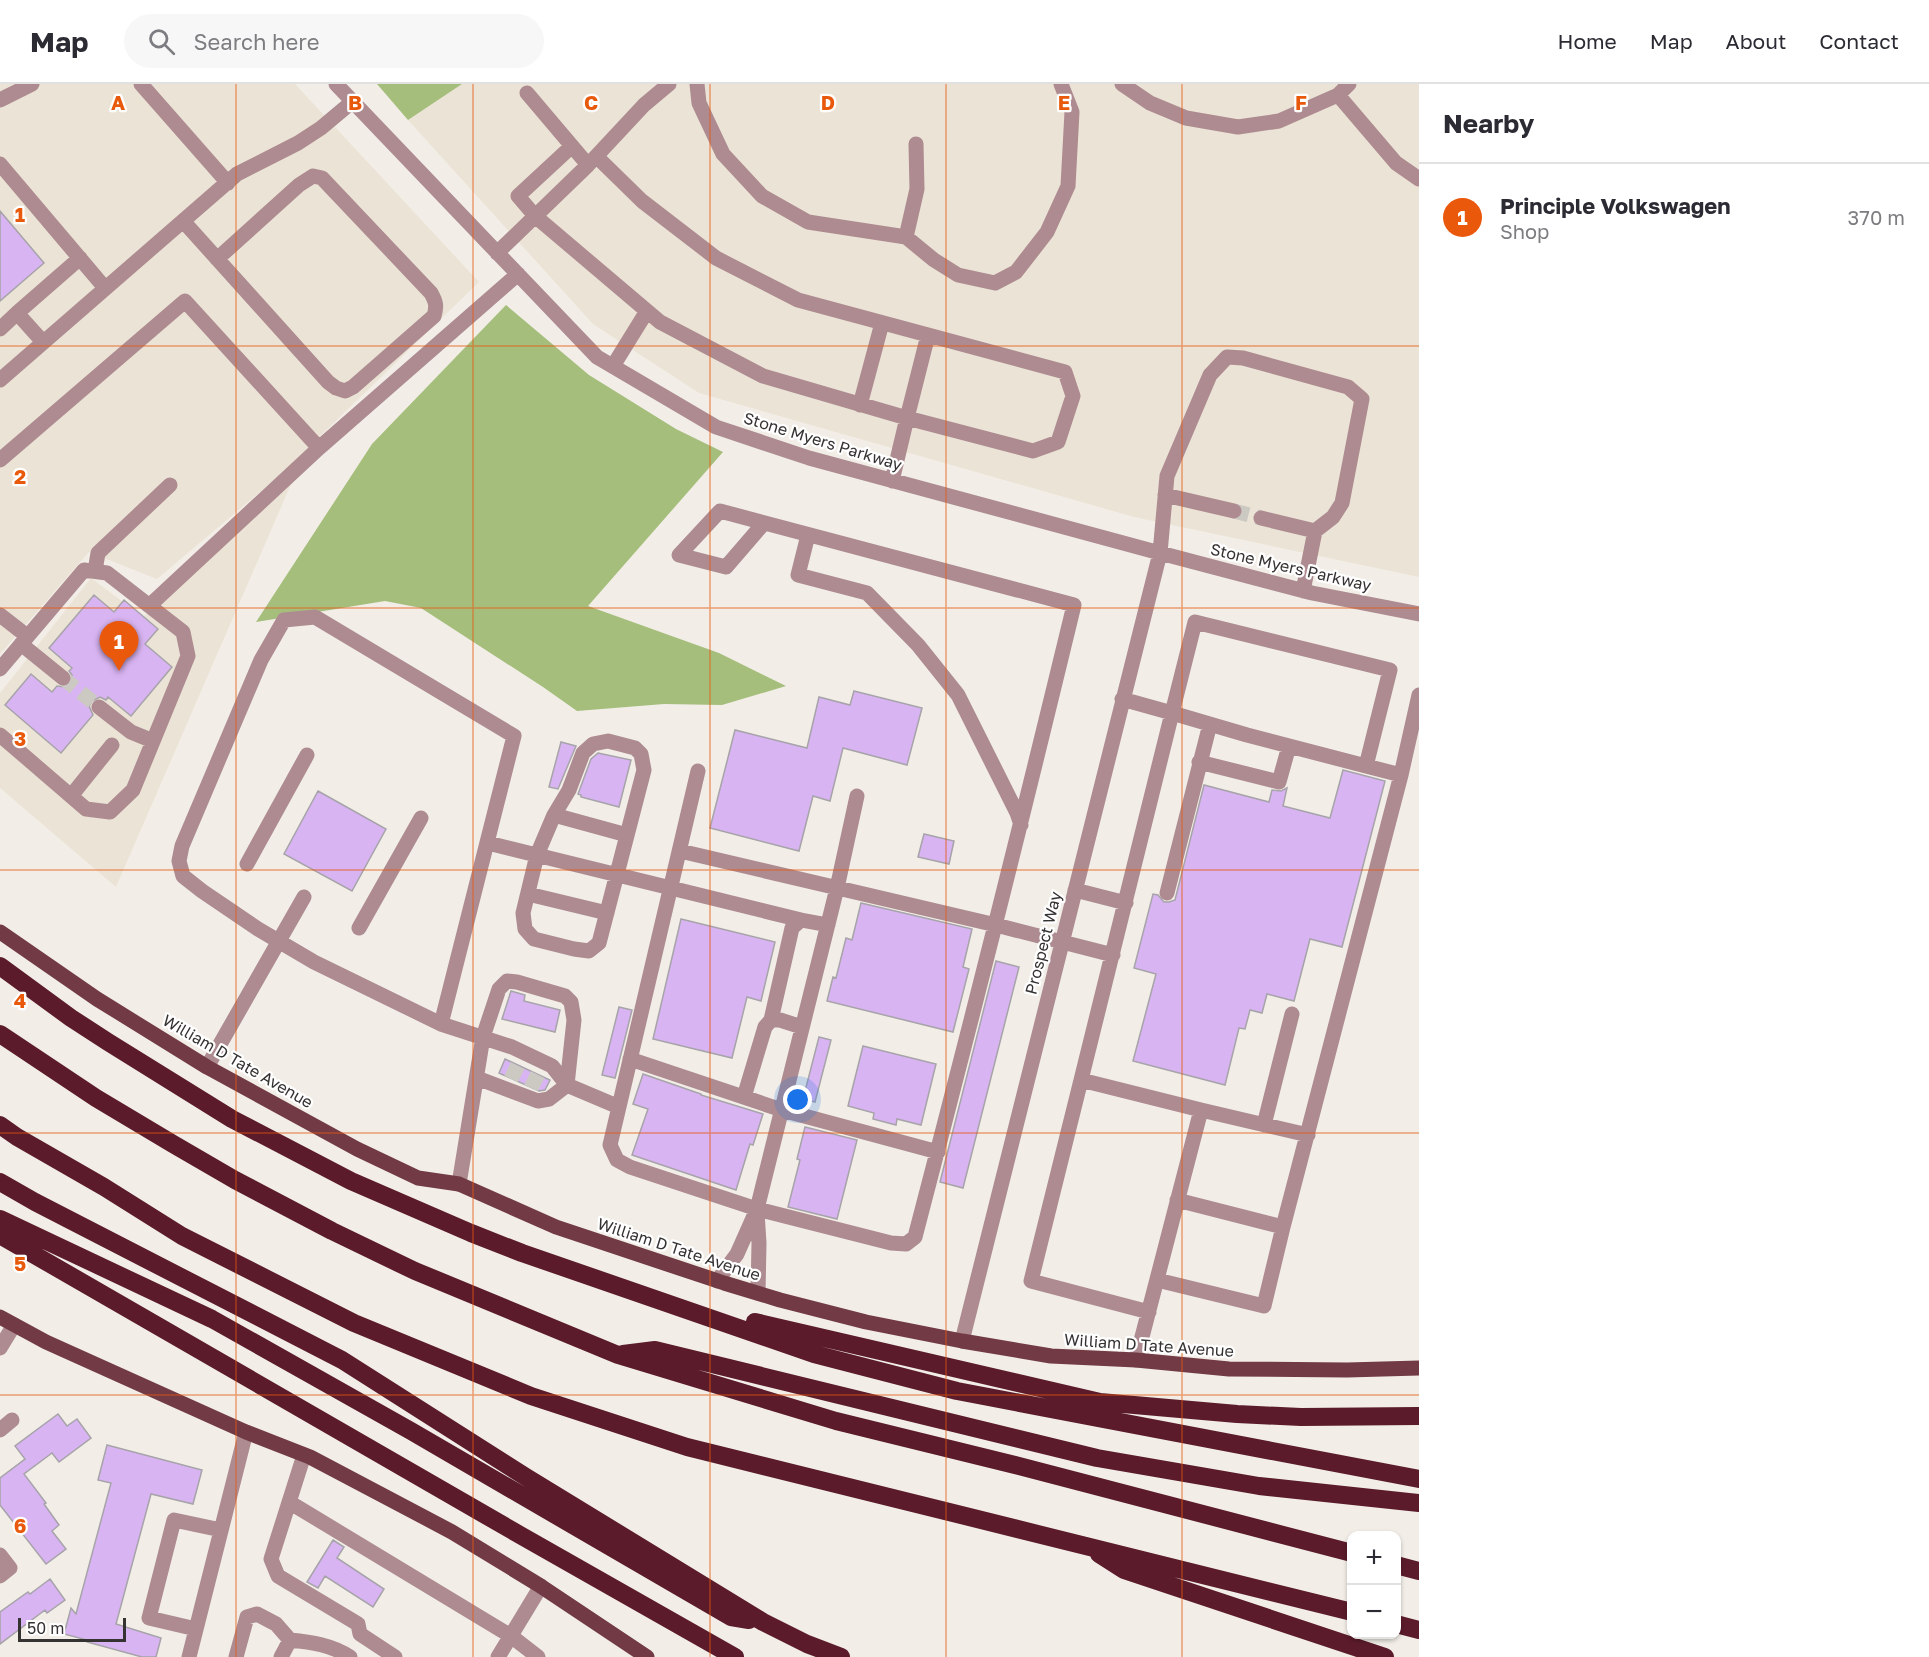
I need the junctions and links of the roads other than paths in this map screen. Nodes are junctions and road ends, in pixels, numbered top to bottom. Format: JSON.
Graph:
{"nodes":[{"id":1,"x":32,"y":84,"type":"edge"},
{"id":2,"x":141,"y":84,"type":"edge"},
{"id":3,"x":336,"y":84,"type":"edge"},
{"id":4,"x":669,"y":84,"type":"edge"},
{"id":5,"x":697,"y":84,"type":"edge"},
{"id":6,"x":1061,"y":84,"type":"edge"},
{"id":7,"x":1122,"y":84,"type":"edge"},
{"id":8,"x":1343,"y":89,"type":"edge"},
{"id":9,"x":527,"y":93,"type":"dead end"},
{"id":10,"x":0,"y":100,"type":"edge"},
{"id":11,"x":352,"y":102,"type":"junction"},
{"id":12,"x":916,"y":144,"type":"dead end"},
{"id":13,"x":572,"y":146,"type":"junction"},
{"id":14,"x":593,"y":161,"type":"junction"},
{"id":15,"x":0,"y":164,"type":"edge"},
{"id":16,"x":1419,"y":178,"type":"edge"},
{"id":17,"x":228,"y":183,"type":"junction"},
{"id":18,"x":535,"y":216,"type":"junction"},
{"id":19,"x":184,"y":222,"type":"junction"},
{"id":20,"x":906,"y":237,"type":"junction"},
{"id":21,"x":497,"y":253,"type":"junction"},
{"id":22,"x":80,"y":258,"type":"junction"},
{"id":23,"x":217,"y":258,"type":"junction"},
{"id":24,"x":518,"y":274,"type":"junction"},
{"id":25,"x":105,"y":288,"type":"junction"},
{"id":26,"x":647,"y":311,"type":"junction"},
{"id":27,"x":17,"y":314,"type":"junction"},
{"id":28,"x":882,"y":323,"type":"junction"},
{"id":29,"x":0,"y":329,"type":"edge"},
{"id":30,"x":928,"y":335,"type":"junction"},
{"id":31,"x":43,"y":342,"type":"junction"},
{"id":32,"x":613,"y":366,"type":"junction"},
{"id":33,"x":0,"y":380,"type":"edge"},
{"id":34,"x":861,"y":405,"type":"junction"},
{"id":35,"x":907,"y":418,"type":"junction"},
{"id":36,"x":319,"y":448,"type":"junction"},
{"id":37,"x":0,"y":460,"type":"edge"},
{"id":38,"x":892,"y":481,"type":"junction"},
{"id":39,"x":170,"y":485,"type":"dead end"},
{"id":40,"x":1165,"y":495,"type":"junction"},
{"id":41,"x":1234,"y":511,"type":"tunnel mouth"},
{"id":42,"x":1261,"y":518,"type":"tunnel mouth"},
{"id":43,"x":764,"y":523,"type":"junction"},
{"id":44,"x":1315,"y":531,"type":"junction"},
{"id":45,"x":808,"y":535,"type":"junction"},
{"id":46,"x":1160,"y":554,"type":"junction"},
{"id":47,"x":95,"y":572,"type":"junction"},
{"id":48,"x":1303,"y":591,"type":"junction"},
{"id":49,"x":149,"y":606,"type":"junction"},
{"id":50,"x":1419,"y":614,"type":"edge"},
{"id":51,"x":0,"y":615,"type":"edge"},
{"id":52,"x":24,"y":640,"type":"junction"},
{"id":53,"x":0,"y":669,"type":"edge"},
{"id":54,"x":63,"y":678,"type":"tunnel mouth"},
{"id":55,"x":1419,"y":695,"type":"edge"},
{"id":56,"x":1122,"y":699,"type":"junction"},
{"id":57,"x":99,"y":707,"type":"tunnel mouth"},
{"id":58,"x":1172,"y":713,"type":"junction"},
{"id":59,"x":1210,"y":724,"type":"junction"},
{"id":60,"x":0,"y":735,"type":"edge"},
{"id":61,"x":153,"y":741,"type":"junction"},
{"id":62,"x":112,"y":745,"type":"dead end"},
{"id":63,"x":1289,"y":746,"type":"junction"},
{"id":64,"x":307,"y":755,"type":"dead end"},
{"id":65,"x":1199,"y":762,"type":"junction"},
{"id":66,"x":1366,"y":766,"type":"junction"},
{"id":67,"x":698,"y":771,"type":"dead end"},
{"id":68,"x":1401,"y":775,"type":"junction"},
{"id":69,"x":71,"y":796,"type":"junction"},
{"id":70,"x":857,"y":796,"type":"dead end"},
{"id":71,"x":554,"y":816,"type":"junction"},
{"id":72,"x":422,"y":818,"type":"dead end"},
{"id":73,"x":1021,"y":825,"type":"junction"},
{"id":74,"x":627,"y":836,"type":"junction"},
{"id":75,"x":488,"y":843,"type":"junction"},
{"id":76,"x":680,"y":851,"type":"junction"},
{"id":77,"x":537,"y":855,"type":"junction"},
{"id":78,"x":247,"y":864,"type":"dead end"},
{"id":79,"x":617,"y":875,"type":"junction"},
{"id":80,"x":837,"y":888,"type":"junction"},
{"id":81,"x":671,"y":889,"type":"junction"},
{"id":82,"x":1075,"y":890,"type":"junction"},
{"id":83,"x":1167,"y":892,"type":"dead end"},
{"id":84,"x":528,"y":894,"type":"junction"},
{"id":85,"x":304,"y":897,"type":"dead end"},
{"id":86,"x":1126,"y":903,"type":"junction"},
{"id":87,"x":607,"y":913,"type":"junction"},
{"id":88,"x":801,"y":920,"type":"junction"},
{"id":89,"x":828,"y":925,"type":"junction"},
{"id":90,"x":996,"y":925,"type":"junction"},
{"id":91,"x":359,"y":928,"type":"dead end"},
{"id":92,"x":0,"y":932,"type":"edge"},
{"id":93,"x":279,"y":941,"type":"junction"},
{"id":94,"x":1062,"y":942,"type":"junction"},
{"id":95,"x":1113,"y":955,"type":"junction"},
{"id":96,"x":0,"y":966,"type":"edge"},
{"id":97,"x":1292,"y":1014,"type":"dead end"},
{"id":98,"x":771,"y":1020,"type":"junction"},
{"id":99,"x":441,"y":1024,"type":"junction"},
{"id":100,"x":802,"y":1027,"type":"junction"},
{"id":101,"x":0,"y":1034,"type":"edge"},
{"id":102,"x":483,"y":1038,"type":"junction"},
{"id":103,"x":630,"y":1059,"type":"junction"},
{"id":104,"x":207,"y":1067,"type":"junction"},
{"id":105,"x":477,"y":1078,"type":"junction"},
{"id":106,"x":1082,"y":1080,"type":"junction"},
{"id":107,"x":567,"y":1085,"type":"junction"},
{"id":108,"x":744,"y":1097,"type":"junction"},
{"id":109,"x":619,"y":1107,"type":"junction"},
{"id":110,"x":782,"y":1110,"type":"junction"},
{"id":111,"x":1201,"y":1110,"type":"junction"},
{"id":112,"x":0,"y":1112,"type":"edge"},
{"id":113,"x":0,"y":1125,"type":"edge"},
{"id":114,"x":1264,"y":1125,"type":"junction"},
{"id":115,"x":1308,"y":1135,"type":"junction"},
{"id":116,"x":16,"y":1137,"type":"junction"},
{"id":117,"x":938,"y":1152,"type":"junction"},
{"id":118,"x":0,"y":1182,"type":"edge"},
{"id":119,"x":459,"y":1184,"type":"junction"},
{"id":120,"x":1178,"y":1200,"type":"junction"},
{"id":121,"x":757,"y":1209,"type":"junction"},
{"id":122,"x":0,"y":1219,"type":"edge"},
{"id":123,"x":1283,"y":1227,"type":"junction"},
{"id":124,"x":0,"y":1235,"type":"edge"},
{"id":125,"x":1157,"y":1280,"type":"junction"},
{"id":126,"x":717,"y":1281,"type":"junction"},
{"id":127,"x":758,"y":1293,"type":"junction"},
{"id":128,"x":1149,"y":1312,"type":"junction"},
{"id":129,"x":0,"y":1317,"type":"edge"},
{"id":130,"x":725,"y":1322,"type":"junction"},
{"id":131,"x":14,"y":1325,"type":"junction"},
{"id":132,"x":962,"y":1341,"type":"junction"},
{"id":133,"x":0,"y":1348,"type":"edge"},
{"id":134,"x":618,"y":1355,"type":"junction"},
{"id":135,"x":1136,"y":1360,"type":"junction"},
{"id":136,"x":1419,"y":1368,"type":"edge"},
{"id":137,"x":1419,"y":1416,"type":"edge"},
{"id":138,"x":12,"y":1420,"type":"dead end"},
{"id":139,"x":0,"y":1430,"type":"edge"},
{"id":140,"x":246,"y":1432,"type":"junction"},
{"id":141,"x":304,"y":1455,"type":"junction"},
{"id":142,"x":1419,"y":1479,"type":"edge"},
{"id":143,"x":289,"y":1502,"type":"junction"},
{"id":144,"x":1419,"y":1503,"type":"edge"},
{"id":145,"x":221,"y":1530,"type":"junction"},
{"id":146,"x":1089,"y":1548,"type":"junction"},
{"id":147,"x":1347,"y":1552,"type":"edge"},
{"id":148,"x":0,"y":1556,"type":"edge"},
{"id":149,"x":1401,"y":1566,"type":"edge"},
{"id":150,"x":1419,"y":1570,"type":"edge"},
{"id":151,"x":0,"y":1576,"type":"edge"},
{"id":152,"x":541,"y":1586,"type":"junction"},
{"id":153,"x":1347,"y":1611,"type":"edge"},
{"id":154,"x":763,"y":1622,"type":"junction"},
{"id":155,"x":1401,"y":1625,"type":"edge"},
{"id":156,"x":196,"y":1629,"type":"junction"},
{"id":157,"x":1419,"y":1630,"type":"edge"},
{"id":158,"x":511,"y":1636,"type":"junction"},
{"id":159,"x":290,"y":1640,"type":"junction"},
{"id":160,"x":541,"y":1656,"type":"edge"},
{"id":161,"x":642,"y":1656,"type":"edge"},
{"id":162,"x":189,"y":1657,"type":"edge"},
{"id":163,"x":237,"y":1657,"type":"edge"},
{"id":164,"x":281,"y":1657,"type":"edge"},
{"id":165,"x":350,"y":1657,"type":"edge"},
{"id":166,"x":395,"y":1657,"type":"edge"},
{"id":167,"x":498,"y":1657,"type":"edge"},
{"id":168,"x":735,"y":1657,"type":"edge"},
{"id":169,"x":841,"y":1657,"type":"edge"},
{"id":170,"x":1384,"y":1657,"type":"edge"}],
"edges":[{"from":1,"to":10,"type":"street"},
{"from":2,"to":17,"type":"street"},
{"from":3,"to":11,"type":"street","name":"Stone Myers Parkway"},
{"from":4,"to":14,"type":"street"},
{"from":5,"to":20,"type":"street"},
{"from":6,"to":20,"type":"street"},
{"from":7,"to":8,"type":"street"},
{"from":8,"to":16,"type":"street"},
{"from":9,"to":13,"type":"street"},
{"from":11,"to":17,"type":"street"},
{"from":11,"to":21,"type":"street","name":"Stone Myers Parkway"},
{"from":12,"to":20,"type":"street"},
{"from":13,"to":14,"type":"street"},
{"from":13,"to":18,"type":"street"},
{"from":14,"to":18,"type":"street"},
{"from":14,"to":28,"type":"street"},
{"from":15,"to":22,"type":"street"},
{"from":17,"to":19,"type":"street"},
{"from":18,"to":21,"type":"street"},
{"from":18,"to":26,"type":"street"},
{"from":19,"to":23,"type":"street"},
{"from":19,"to":25,"type":"street"},
{"from":21,"to":24,"type":"street","name":"Stone Myers Parkway"},
{"from":22,"to":25,"type":"street"},
{"from":22,"to":27,"type":"street"},
{"from":23,"to":23,"type":"street"},
{"from":24,"to":32,"type":"street","name":"Stone Myers Parkway"},
{"from":24,"to":36,"type":"street"},
{"from":25,"to":31,"type":"street"},
{"from":26,"to":32,"type":"street"},
{"from":26,"to":34,"type":"street"},
{"from":27,"to":29,"type":"street"},
{"from":27,"to":31,"type":"street"},
{"from":28,"to":30,"type":"street"},
{"from":28,"to":34,"type":"street"},
{"from":30,"to":35,"type":"street"},
{"from":30,"to":35,"type":"street"},
{"from":31,"to":33,"type":"street"},
{"from":32,"to":38,"type":"street","name":"Stone Myers Parkway"},
{"from":34,"to":35,"type":"street"},
{"from":35,"to":38,"type":"street"},
{"from":36,"to":37,"type":"street"},
{"from":36,"to":49,"type":"street"},
{"from":38,"to":46,"type":"street","name":"Stone Myers Parkway"},
{"from":39,"to":47,"type":"street"},
{"from":40,"to":41,"type":"street"},
{"from":40,"to":44,"type":"street","name":"Prospect Way"},
{"from":40,"to":46,"type":"street","name":"Prospect Way"},
{"from":42,"to":44,"type":"street"},
{"from":43,"to":43,"type":"street"},
{"from":43,"to":45,"type":"street"},
{"from":44,"to":48,"type":"street"},
{"from":45,"to":73,"type":"street"},
{"from":45,"to":73,"type":"street"},
{"from":46,"to":48,"type":"street","name":"Stone Myers Parkway"},
{"from":46,"to":56,"type":"street","name":"Prospect Way"},
{"from":47,"to":49,"type":"street"},
{"from":47,"to":52,"type":"street"},
{"from":48,"to":50,"type":"street","name":"Stone Myers Parkway"},
{"from":49,"to":61,"type":"street"},
{"from":51,"to":52,"type":"street"},
{"from":52,"to":53,"type":"street"},
{"from":52,"to":54,"type":"street"},
{"from":55,"to":68,"type":"street"},
{"from":56,"to":58,"type":"street"},
{"from":56,"to":82,"type":"street","name":"Prospect Way"},
{"from":57,"to":61,"type":"street"},
{"from":58,"to":59,"type":"street"},
{"from":58,"to":66,"type":"street"},
{"from":58,"to":86,"type":"street"},
{"from":59,"to":63,"type":"street"},
{"from":59,"to":65,"type":"street"},
{"from":60,"to":69,"type":"street"},
{"from":61,"to":69,"type":"street"},
{"from":62,"to":69,"type":"street"},
{"from":63,"to":65,"type":"street"},
{"from":63,"to":66,"type":"street"},
{"from":64,"to":78,"type":"street"},
{"from":65,"to":83,"type":"street"},
{"from":66,"to":68,"type":"street"},
{"from":67,"to":76,"type":"street"},
{"from":68,"to":115,"type":"street"},
{"from":70,"to":80,"type":"street"},
{"from":71,"to":74,"type":"street"},
{"from":71,"to":74,"type":"street"},
{"from":71,"to":77,"type":"street"},
{"from":72,"to":91,"type":"street"},
{"from":73,"to":90,"type":"street"},
{"from":74,"to":79,"type":"street"},
{"from":75,"to":77,"type":"street"},
{"from":75,"to":93,"type":"street"},
{"from":75,"to":99,"type":"street"},
{"from":76,"to":80,"type":"street"},
{"from":76,"to":81,"type":"street"},
{"from":77,"to":79,"type":"street"},
{"from":77,"to":84,"type":"street"},
{"from":79,"to":81,"type":"street"},
{"from":79,"to":87,"type":"street"},
{"from":80,"to":89,"type":"street"},
{"from":80,"to":90,"type":"street"},
{"from":81,"to":88,"type":"street"},
{"from":81,"to":103,"type":"street"},
{"from":82,"to":86,"type":"street"},
{"from":82,"to":94,"type":"street","name":"Prospect Way"},
{"from":84,"to":87,"type":"street"},
{"from":84,"to":87,"type":"street"},
{"from":85,"to":93,"type":"street"},
{"from":86,"to":95,"type":"street"},
{"from":88,"to":89,"type":"street"},
{"from":88,"to":98,"type":"street"},
{"from":89,"to":100,"type":"street"},
{"from":90,"to":94,"type":"street"},
{"from":90,"to":117,"type":"street"},
{"from":92,"to":104,"type":"main road","name":"William D Tate Avenue"},
{"from":93,"to":99,"type":"street"},
{"from":93,"to":104,"type":"street"},
{"from":94,"to":95,"type":"street"},
{"from":94,"to":132,"type":"street","name":"Prospect Way"},
{"from":95,"to":106,"type":"street"},
{"from":96,"to":130,"type":"highway"},
{"from":97,"to":114,"type":"street"},
{"from":98,"to":100,"type":"street"},
{"from":98,"to":108,"type":"street"},
{"from":99,"to":102,"type":"street"},
{"from":100,"to":110,"type":"street"},
{"from":101,"to":134,"type":"highway"},
{"from":102,"to":105,"type":"street"},
{"from":102,"to":107,"type":"street"},
{"from":102,"to":107,"type":"street"},
{"from":103,"to":108,"type":"street"},
{"from":103,"to":109,"type":"street"},
{"from":104,"to":119,"type":"main road","name":"William D Tate Avenue"},
{"from":105,"to":107,"type":"street"},
{"from":105,"to":119,"type":"street"},
{"from":106,"to":111,"type":"street"},
{"from":106,"to":128,"type":"street"},
{"from":107,"to":109,"type":"street"},
{"from":108,"to":110,"type":"street"},
{"from":109,"to":121,"type":"street"},
{"from":110,"to":117,"type":"street"},
{"from":110,"to":121,"type":"street"},
{"from":111,"to":114,"type":"street"},
{"from":111,"to":120,"type":"street"},
{"from":112,"to":116,"type":"highway"},
{"from":113,"to":116,"type":"highway"},
{"from":114,"to":115,"type":"street"},
{"from":115,"to":123,"type":"street"},
{"from":116,"to":146,"type":"highway"},
{"from":117,"to":121,"type":"street"},
{"from":118,"to":154,"type":"highway"},
{"from":119,"to":126,"type":"main road","name":"William D Tate Avenue"},
{"from":120,"to":123,"type":"street"},
{"from":120,"to":125,"type":"street"},
{"from":121,"to":126,"type":"street"},
{"from":121,"to":127,"type":"street"},
{"from":122,"to":154,"type":"highway"},
{"from":123,"to":125,"type":"street"},
{"from":124,"to":168,"type":"highway"},
{"from":125,"to":128,"type":"street"},
{"from":126,"to":127,"type":"main road","name":"William D Tate Avenue"},
{"from":127,"to":132,"type":"main road","name":"William D Tate Avenue"},
{"from":128,"to":135,"type":"street"},
{"from":129,"to":131,"type":"main road"},
{"from":130,"to":137,"type":"highway"},
{"from":130,"to":142,"type":"highway"},
{"from":131,"to":133,"type":"street"},
{"from":131,"to":140,"type":"main road"},
{"from":132,"to":135,"type":"main road","name":"William D Tate Avenue"},
{"from":134,"to":144,"type":"highway"},
{"from":134,"to":147,"type":"highway"},
{"from":135,"to":136,"type":"main road","name":"William D Tate Avenue"},
{"from":138,"to":139,"type":"street"},
{"from":140,"to":141,"type":"main road"},
{"from":140,"to":145,"type":"street"},
{"from":141,"to":143,"type":"street"},
{"from":141,"to":152,"type":"main road"},
{"from":143,"to":158,"type":"street"},
{"from":143,"to":166,"type":"street"},
{"from":145,"to":156,"type":"street"},
{"from":145,"to":156,"type":"street"},
{"from":146,"to":153,"type":"highway"},
{"from":146,"to":170,"type":"highway"},
{"from":148,"to":151,"type":"street"},
{"from":149,"to":150,"type":"highway"},
{"from":152,"to":158,"type":"street"},
{"from":152,"to":161,"type":"main road"},
{"from":154,"to":169,"type":"highway"},
{"from":155,"to":157,"type":"highway"},
{"from":156,"to":162,"type":"street"},
{"from":158,"to":160,"type":"street"},
{"from":158,"to":167,"type":"street"},
{"from":159,"to":163,"type":"street"},
{"from":159,"to":164,"type":"street"},
{"from":159,"to":165,"type":"street"}]}
